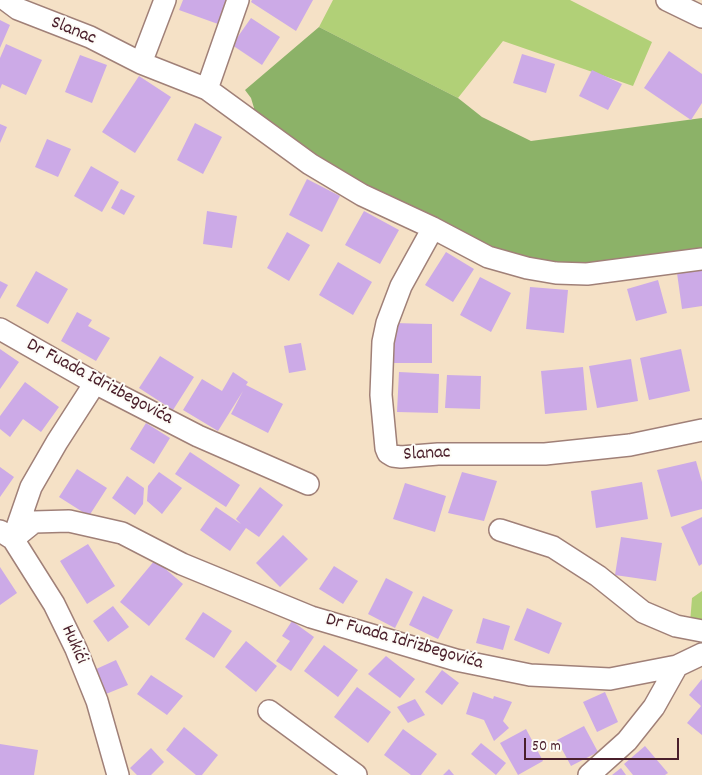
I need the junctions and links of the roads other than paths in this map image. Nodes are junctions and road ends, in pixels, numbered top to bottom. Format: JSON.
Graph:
{"nodes":[{"id":1,"x":6,"y":0,"type":"edge"},
{"id":2,"x":165,"y":0,"type":"edge"},
{"id":3,"x":238,"y":0,"type":"edge"},
{"id":4,"x":667,"y":0,"type":"edge"},
{"id":5,"x":702,"y":17,"type":"edge"},
{"id":6,"x":141,"y":63,"type":"junction"},
{"id":7,"x":207,"y":89,"type":"junction"},
{"id":8,"x":433,"y":228,"type":"junction"},
{"id":9,"x":702,"y":259,"type":"edge"},
{"id":10,"x":0,"y":329,"type":"edge"},
{"id":11,"x":95,"y":383,"type":"junction"},
{"id":12,"x":702,"y":430,"type":"edge"},
{"id":13,"x":308,"y":484,"type":"dead end"},
{"id":14,"x":500,"y":530,"type":"dead end"},
{"id":15,"x":6,"y":535,"type":"edge"},
{"id":16,"x":702,"y":630,"type":"edge"},
{"id":17,"x":702,"y":654,"type":"edge"},
{"id":18,"x":677,"y":666,"type":"junction"},
{"id":19,"x":269,"y":711,"type":"dead end"},
{"id":20,"x":118,"y":775,"type":"edge"},
{"id":21,"x":356,"y":775,"type":"edge"},
{"id":22,"x":590,"y":775,"type":"edge"}],
"edges":[{"from":1,"to":6,"type":"street","name":"Slanac"},
{"from":2,"to":6,"type":"street"},
{"from":3,"to":7,"type":"street"},
{"from":4,"to":5,"type":"street"},
{"from":6,"to":7,"type":"street","name":"Slanac"},
{"from":7,"to":8,"type":"street","name":"Slanac"},
{"from":8,"to":9,"type":"street","name":"Slanac"},
{"from":8,"to":12,"type":"street","name":"Slanac"},
{"from":10,"to":11,"type":"street","name":"Dr Fuada Idrizbegovića"},
{"from":11,"to":13,"type":"street","name":"Dr Fuada Idrizbegovića"},
{"from":11,"to":15,"type":"street"},
{"from":14,"to":16,"type":"street"},
{"from":15,"to":18,"type":"street","name":"Dr Fuada Idrizbegovića"},
{"from":15,"to":20,"type":"street","name":"Hukići"},
{"from":17,"to":18,"type":"street","name":"Dr Fuada Idrizbegovića"},
{"from":18,"to":22,"type":"street"},
{"from":19,"to":21,"type":"street"}]}
